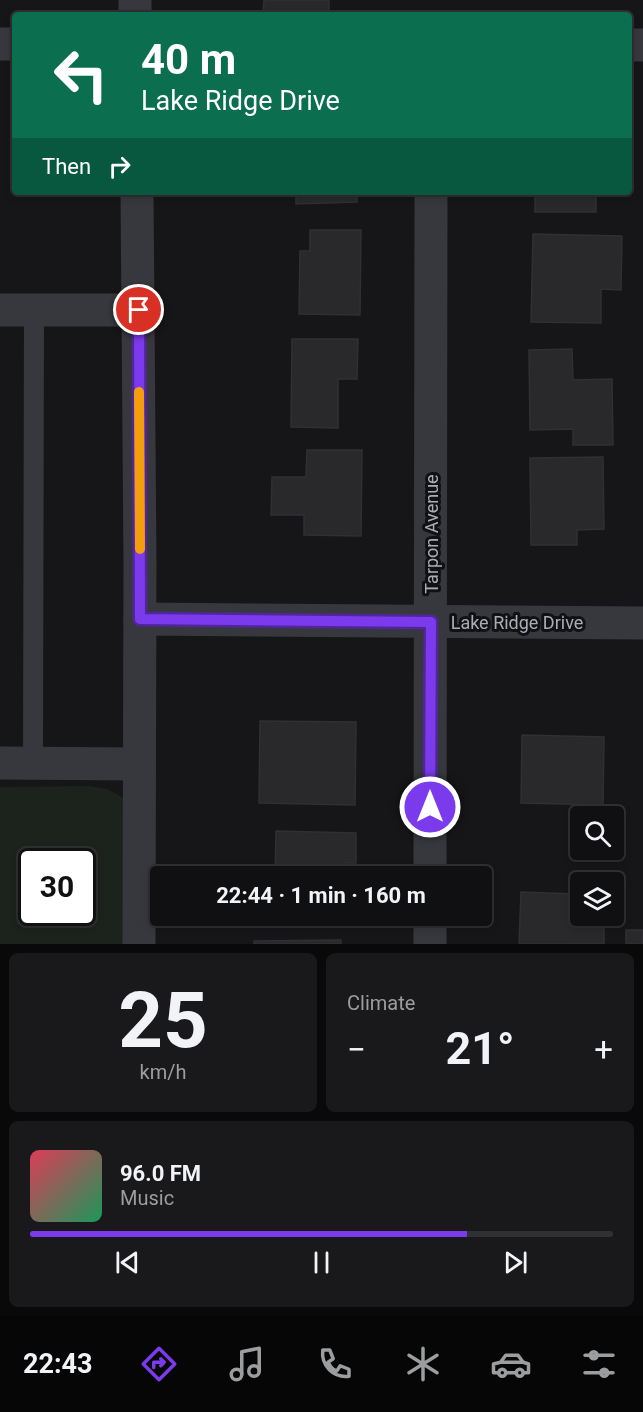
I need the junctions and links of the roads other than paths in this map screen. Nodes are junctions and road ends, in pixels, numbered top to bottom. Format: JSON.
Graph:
{"nodes":[{"id":1,"x":137,"y":195,"type":"edge"},
{"id":2,"x":431,"y":195,"type":"edge"},
{"id":3,"x":0,"y":310,"type":"edge"},
{"id":4,"x":34,"y":310,"type":"junction"},
{"id":5,"x":139,"y":310,"type":"junction"},
{"id":6,"x":140,"y":619,"type":"junction"},
{"id":7,"x":431,"y":622,"type":"junction"},
{"id":8,"x":643,"y":623,"type":"edge"},
{"id":9,"x":0,"y":763,"type":"edge"},
{"id":10,"x":33,"y":763,"type":"junction"},
{"id":11,"x":138,"y":764,"type":"junction"},
{"id":12,"x":430,"y":866,"type":"edge"},
{"id":13,"x":430,"y":926,"type":"edge"},
{"id":14,"x":139,"y":944,"type":"edge"},
{"id":15,"x":430,"y":944,"type":"edge"}],
"edges":[{"from":1,"to":5,"type":"street"},
{"from":2,"to":7,"type":"street","name":"Tarpon Avenue"},
{"from":3,"to":4,"type":"street"},
{"from":4,"to":5,"type":"street"},
{"from":4,"to":10,"type":"lane"},
{"from":5,"to":6,"type":"street"},
{"from":6,"to":7,"type":"street","name":"Lake Ridge Drive"},
{"from":6,"to":11,"type":"street"},
{"from":7,"to":8,"type":"street","name":"Lake Ridge Drive"},
{"from":7,"to":12,"type":"street","name":"Tarpon Avenue"},
{"from":9,"to":10,"type":"street"},
{"from":10,"to":11,"type":"street"},
{"from":11,"to":14,"type":"street"},
{"from":13,"to":15,"type":"street"}]}
